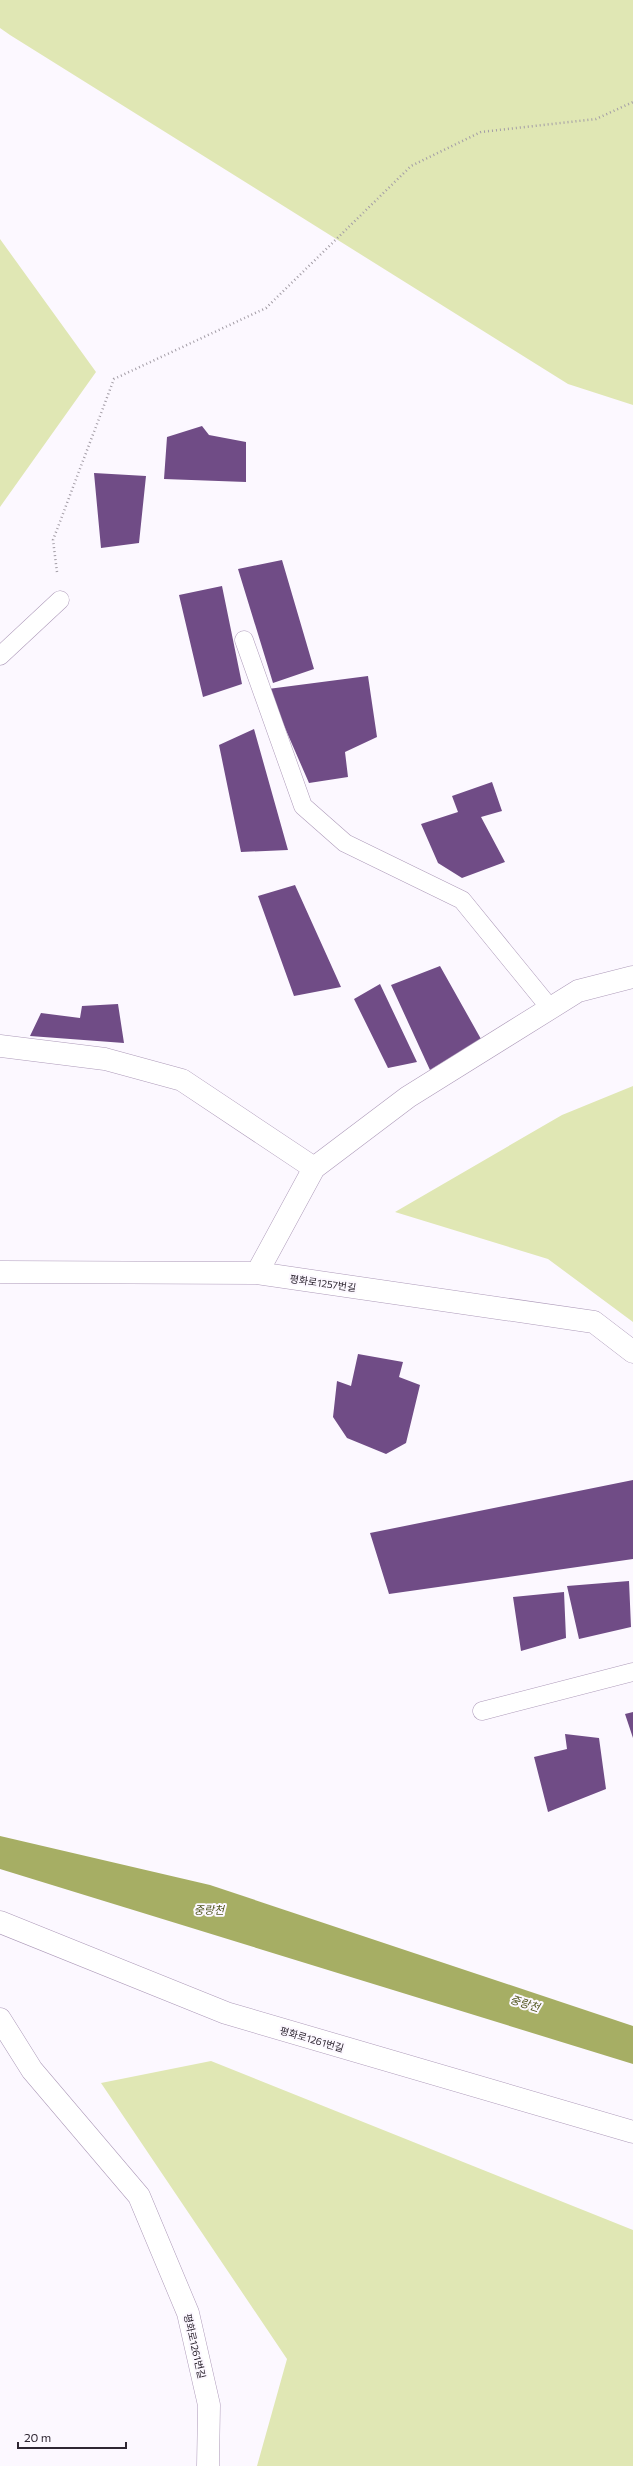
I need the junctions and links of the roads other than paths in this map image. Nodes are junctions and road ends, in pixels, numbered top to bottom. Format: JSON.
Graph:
{"nodes":[{"id":1,"x":60,"y":600,"type":"road end"},
{"id":2,"x":244,"y":640,"type":"dead end"},
{"id":3,"x":0,"y":656,"type":"edge"},
{"id":4,"x":633,"y":977,"type":"edge"},
{"id":5,"x":550,"y":1008,"type":"junction"},
{"id":6,"x":0,"y":1046,"type":"edge"},
{"id":7,"x":314,"y":1168,"type":"junction"},
{"id":8,"x":0,"y":1272,"type":"edge"},
{"id":9,"x":257,"y":1273,"type":"junction"},
{"id":10,"x":633,"y":1352,"type":"edge"},
{"id":11,"x":633,"y":1672,"type":"edge"},
{"id":12,"x":482,"y":1711,"type":"dead end"},
{"id":13,"x":0,"y":1922,"type":"edge"},
{"id":14,"x":0,"y":2019,"type":"edge"},
{"id":15,"x":633,"y":2132,"type":"edge"},
{"id":16,"x":208,"y":2466,"type":"edge"}],
"edges":[{"from":1,"to":3,"type":"lane"},
{"from":2,"to":5,"type":"lane"},
{"from":4,"to":5,"type":"street"},
{"from":5,"to":7,"type":"street"},
{"from":6,"to":7,"type":"street"},
{"from":7,"to":9,"type":"street"},
{"from":8,"to":9,"type":"street","name":"평화로1257번길"},
{"from":9,"to":10,"type":"street","name":"평화로1257번길"},
{"from":11,"to":12,"type":"lane"},
{"from":13,"to":15,"type":"street","name":"평화로1261번길"},
{"from":14,"to":16,"type":"street","name":"평화로1261번길"}]}
